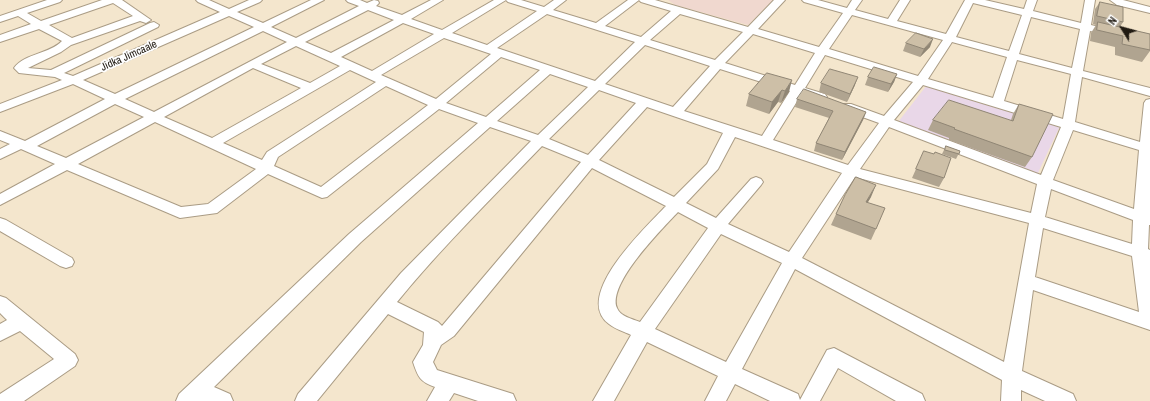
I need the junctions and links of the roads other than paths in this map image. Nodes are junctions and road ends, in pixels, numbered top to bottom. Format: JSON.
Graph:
{"nodes":[{"id":1,"x":57,"y":0,"type":"edge"},
{"id":2,"x":111,"y":0,"type":"edge"},
{"id":3,"x":115,"y":0,"type":"edge"},
{"id":4,"x":257,"y":0,"type":"edge"},
{"id":5,"x":319,"y":0,"type":"edge"},
{"id":6,"x":351,"y":0,"type":"edge"},
{"id":7,"x":380,"y":0,"type":"edge"},
{"id":8,"x":438,"y":0,"type":"edge"},
{"id":9,"x":501,"y":0,"type":"edge"},
{"id":10,"x":511,"y":0,"type":"edge"},
{"id":11,"x":561,"y":0,"type":"edge"},
{"id":12,"x":634,"y":0,"type":"edge"},
{"id":13,"x":644,"y":0,"type":"edge"},
{"id":14,"x":780,"y":0,"type":"edge"},
{"id":15,"x":807,"y":0,"type":"edge"},
{"id":16,"x":857,"y":0,"type":"edge"},
{"id":17,"x":905,"y":0,"type":"edge"},
{"id":18,"x":971,"y":0,"type":"edge"},
{"id":19,"x":1032,"y":0,"type":"edge"},
{"id":20,"x":1090,"y":0,"type":"edge"},
{"id":21,"x":1115,"y":0,"type":"edge"},
{"id":22,"x":211,"y":2,"type":"edge"},
{"id":23,"x":369,"y":6,"type":"junction"},
{"id":24,"x":20,"y":8,"type":"junction"},
{"id":25,"x":678,"y":10,"type":"junction"},
{"id":26,"x":1150,"y":10,"type":"edge"},
{"id":27,"x":545,"y":11,"type":"junction"},
{"id":28,"x":848,"y":11,"type":"junction"},
{"id":29,"x":227,"y":13,"type":"junction"},
{"id":30,"x":1027,"y":13,"type":"junction"},
{"id":31,"x":140,"y":17,"type":"junction"},
{"id":32,"x":0,"y":19,"type":"edge"},
{"id":33,"x":404,"y":19,"type":"junction"},
{"id":34,"x":891,"y":23,"type":"junction"},
{"id":35,"x":40,"y":25,"type":"junction"},
{"id":36,"x":154,"y":25,"type":"junction"},
{"id":37,"x":1086,"y":26,"type":"junction"},
{"id":38,"x":261,"y":27,"type":"junction"},
{"id":39,"x":597,"y":27,"type":"junction"},
{"id":40,"x":750,"y":30,"type":"junction"},
{"id":41,"x":1107,"y":32,"type":"edge"},
{"id":42,"x":442,"y":34,"type":"junction"},
{"id":43,"x":175,"y":36,"type":"junction"},
{"id":44,"x":0,"y":39,"type":"edge"},
{"id":45,"x":949,"y":39,"type":"junction"},
{"id":46,"x":643,"y":41,"type":"junction"},
{"id":47,"x":295,"y":42,"type":"junction"},
{"id":48,"x":67,"y":43,"type":"junction"},
{"id":49,"x":494,"y":51,"type":"junction"},
{"id":50,"x":822,"y":51,"type":"junction"},
{"id":51,"x":1014,"y":55,"type":"junction"},
{"id":52,"x":332,"y":57,"type":"junction"},
{"id":53,"x":252,"y":64,"type":"junction"},
{"id":54,"x":718,"y":64,"type":"junction"},
{"id":55,"x":350,"y":65,"type":"junction"},
{"id":56,"x":548,"y":69,"type":"junction"},
{"id":57,"x":1078,"y":72,"type":"junction"},
{"id":58,"x":52,"y":74,"type":"junction"},
{"id":59,"x":373,"y":75,"type":"junction"},
{"id":60,"x":73,"y":80,"type":"junction"},
{"id":61,"x":921,"y":80,"type":"junction"},
{"id":62,"x":386,"y":81,"type":"junction"},
{"id":63,"x":597,"y":85,"type":"junction"},
{"id":64,"x":310,"y":87,"type":"junction"},
{"id":65,"x":798,"y":89,"type":"junction"},
{"id":66,"x":1150,"y":92,"type":"edge"},
{"id":67,"x":115,"y":100,"type":"junction"},
{"id":68,"x":645,"y":101,"type":"junction"},
{"id":69,"x":997,"y":103,"type":"junction"},
{"id":70,"x":1150,"y":103,"type":"edge"},
{"id":71,"x":437,"y":104,"type":"junction"},
{"id":72,"x":0,"y":108,"type":"edge"},
{"id":73,"x":676,"y":112,"type":"junction"},
{"id":74,"x":155,"y":117,"type":"junction"},
{"id":75,"x":488,"y":121,"type":"junction"},
{"id":76,"x":887,"y":121,"type":"junction"},
{"id":77,"x":1068,"y":125,"type":"junction"},
{"id":78,"x":731,"y":131,"type":"junction"},
{"id":79,"x":0,"y":135,"type":"edge"},
{"id":80,"x":540,"y":140,"type":"junction"},
{"id":81,"x":212,"y":143,"type":"junction"},
{"id":82,"x":764,"y":143,"type":"junction"},
{"id":83,"x":24,"y":145,"type":"junction"},
{"id":84,"x":1149,"y":148,"type":"edge"},
{"id":85,"x":0,"y":155,"type":"edge"},
{"id":86,"x":590,"y":161,"type":"junction"},
{"id":87,"x":66,"y":164,"type":"junction"},
{"id":88,"x":266,"y":168,"type":"junction"},
{"id":89,"x":852,"y":171,"type":"junction"},
{"id":90,"x":756,"y":182,"type":"dead end"},
{"id":91,"x":1045,"y":182,"type":"junction"},
{"id":92,"x":0,"y":200,"type":"edge"},
{"id":93,"x":676,"y":204,"type":"junction"},
{"id":94,"x":1146,"y":218,"type":"edge"},
{"id":95,"x":1037,"y":220,"type":"junction"},
{"id":96,"x":0,"y":224,"type":"edge"},
{"id":97,"x":718,"y":226,"type":"junction"},
{"id":98,"x":1145,"y":255,"type":"edge"},
{"id":99,"x":792,"y":260,"type":"junction"},
{"id":100,"x":66,"y":262,"type":"dead end"},
{"id":101,"x":1026,"y":281,"type":"junction"},
{"id":102,"x":0,"y":303,"type":"edge"},
{"id":103,"x":386,"y":305,"type":"junction"},
{"id":104,"x":21,"y":321,"type":"junction"},
{"id":105,"x":1150,"y":323,"type":"edge"},
{"id":106,"x":642,"y":332,"type":"junction"},
{"id":107,"x":0,"y":333,"type":"edge"},
{"id":108,"x":435,"y":339,"type":"junction"},
{"id":109,"x":730,"y":372,"type":"junction"},
{"id":110,"x":1012,"y":376,"type":"junction"},
{"id":111,"x":449,"y":384,"type":"junction"},
{"id":112,"x":192,"y":395,"type":"edge"},
{"id":113,"x":7,"y":401,"type":"edge"},
{"id":114,"x":223,"y":401,"type":"edge"},
{"id":115,"x":305,"y":401,"type":"edge"},
{"id":116,"x":437,"y":401,"type":"edge"},
{"id":117,"x":506,"y":401,"type":"edge"},
{"id":118,"x":603,"y":401,"type":"edge"},
{"id":119,"x":715,"y":401,"type":"edge"},
{"id":120,"x":791,"y":401,"type":"edge"},
{"id":121,"x":810,"y":401,"type":"edge"},
{"id":122,"x":915,"y":401,"type":"edge"},
{"id":123,"x":1011,"y":401,"type":"edge"},
{"id":124,"x":1066,"y":401,"type":"edge"}],
"edges":[{"from":1,"to":24,"type":"street"},
{"from":2,"to":35,"type":"street"},
{"from":3,"to":31,"type":"street"},
{"from":4,"to":29,"type":"street","name":"Jidka Jimcaale"},
{"from":5,"to":38,"type":"street"},
{"from":6,"to":23,"type":"street"},
{"from":7,"to":23,"type":"street"},
{"from":8,"to":33,"type":"street"},
{"from":9,"to":42,"type":"street"},
{"from":10,"to":27,"type":"street"},
{"from":11,"to":27,"type":"street"},
{"from":12,"to":39,"type":"street"},
{"from":13,"to":25,"type":"street"},
{"from":14,"to":40,"type":"street"},
{"from":15,"to":28,"type":"street"},
{"from":16,"to":28,"type":"street"},
{"from":17,"to":34,"type":"street"},
{"from":18,"to":30,"type":"street"},
{"from":18,"to":45,"type":"street"},
{"from":19,"to":30,"type":"street"},
{"from":20,"to":37,"type":"street"},
{"from":21,"to":26,"type":"street"},
{"from":22,"to":29,"type":"street"},
{"from":23,"to":33,"type":"street"},
{"from":23,"to":47,"type":"street"},
{"from":24,"to":32,"type":"street"},
{"from":24,"to":35,"type":"street"},
{"from":25,"to":40,"type":"street"},
{"from":25,"to":46,"type":"street"},
{"from":27,"to":39,"type":"street"},
{"from":27,"to":49,"type":"street"},
{"from":28,"to":34,"type":"street"},
{"from":28,"to":50,"type":"street"},
{"from":29,"to":38,"type":"street"},
{"from":29,"to":43,"type":"street","name":"Jidka Jimcaale"},
{"from":30,"to":37,"type":"street"},
{"from":30,"to":51,"type":"street"},
{"from":31,"to":36,"type":"street"},
{"from":31,"to":48,"type":"street"},
{"from":33,"to":42,"type":"street"},
{"from":33,"to":52,"type":"street"},
{"from":34,"to":45,"type":"street"},
{"from":35,"to":44,"type":"street"},
{"from":35,"to":48,"type":"street"},
{"from":36,"to":43,"type":"street"},
{"from":36,"to":58,"type":"street"},
{"from":37,"to":41,"type":"street"},
{"from":37,"to":57,"type":"street"},
{"from":38,"to":47,"type":"street"},
{"from":38,"to":67,"type":"street"},
{"from":39,"to":46,"type":"street"},
{"from":40,"to":50,"type":"street"},
{"from":40,"to":54,"type":"street"},
{"from":42,"to":49,"type":"street"},
{"from":42,"to":59,"type":"street"},
{"from":43,"to":60,"type":"street","name":"Jidka Jimcaale"},
{"from":45,"to":51,"type":"street"},
{"from":45,"to":61,"type":"street"},
{"from":46,"to":54,"type":"street"},
{"from":46,"to":63,"type":"street"},
{"from":47,"to":52,"type":"street"},
{"from":47,"to":53,"type":"street"},
{"from":48,"to":58,"type":"street"},
{"from":49,"to":56,"type":"street"},
{"from":49,"to":71,"type":"street"},
{"from":50,"to":61,"type":"street"},
{"from":50,"to":65,"type":"street"},
{"from":51,"to":57,"type":"street"},
{"from":51,"to":69,"type":"street"},
{"from":52,"to":55,"type":"street"},
{"from":53,"to":64,"type":"street"},
{"from":53,"to":74,"type":"street"},
{"from":54,"to":65,"type":"street"},
{"from":54,"to":73,"type":"street"},
{"from":55,"to":59,"type":"street"},
{"from":55,"to":64,"type":"street"},
{"from":56,"to":63,"type":"street"},
{"from":56,"to":75,"type":"street"},
{"from":57,"to":66,"type":"street"},
{"from":57,"to":77,"type":"street"},
{"from":58,"to":60,"type":"street"},
{"from":59,"to":62,"type":"street"},
{"from":60,"to":67,"type":"street"},
{"from":60,"to":72,"type":"street","name":"Jidka Jimcaale"},
{"from":61,"to":69,"type":"street"},
{"from":61,"to":76,"type":"street"},
{"from":62,"to":71,"type":"street"},
{"from":62,"to":88,"type":"street"},
{"from":63,"to":68,"type":"street"},
{"from":63,"to":80,"type":"street"},
{"from":64,"to":81,"type":"street"},
{"from":65,"to":76,"type":"street"},
{"from":65,"to":82,"type":"street"},
{"from":67,"to":74,"type":"street"},
{"from":67,"to":83,"type":"street"},
{"from":68,"to":73,"type":"street"},
{"from":68,"to":86,"type":"street"},
{"from":69,"to":77,"type":"street"},
{"from":70,"to":84,"type":"street"},
{"from":71,"to":75,"type":"street"},
{"from":71,"to":88,"type":"street"},
{"from":73,"to":78,"type":"street"},
{"from":74,"to":81,"type":"street"},
{"from":74,"to":87,"type":"street"},
{"from":75,"to":80,"type":"street"},
{"from":75,"to":112,"type":"street"},
{"from":76,"to":89,"type":"street"},
{"from":76,"to":91,"type":"street"},
{"from":77,"to":84,"type":"street"},
{"from":77,"to":91,"type":"street"},
{"from":78,"to":82,"type":"street"},
{"from":78,"to":93,"type":"street"},
{"from":79,"to":83,"type":"street"},
{"from":80,"to":86,"type":"street"},
{"from":80,"to":103,"type":"street"},
{"from":81,"to":88,"type":"street"},
{"from":82,"to":89,"type":"street"},
{"from":83,"to":85,"type":"street"},
{"from":83,"to":87,"type":"street"},
{"from":84,"to":94,"type":"street"},
{"from":86,"to":93,"type":"street"},
{"from":86,"to":108,"type":"street"},
{"from":87,"to":88,"type":"street"},
{"from":87,"to":92,"type":"street"},
{"from":89,"to":95,"type":"street"},
{"from":89,"to":99,"type":"street"},
{"from":90,"to":97,"type":"street"},
{"from":91,"to":94,"type":"street"},
{"from":91,"to":95,"type":"street"},
{"from":93,"to":97,"type":"street"},
{"from":93,"to":106,"type":"street"},
{"from":94,"to":98,"type":"street"},
{"from":95,"to":98,"type":"street"},
{"from":95,"to":101,"type":"street"},
{"from":96,"to":100,"type":"street"},
{"from":97,"to":99,"type":"street"},
{"from":97,"to":106,"type":"street"},
{"from":98,"to":105,"type":"street"},
{"from":99,"to":109,"type":"street"},
{"from":99,"to":110,"type":"street"},
{"from":101,"to":105,"type":"street"},
{"from":101,"to":110,"type":"street"},
{"from":102,"to":104,"type":"street"},
{"from":103,"to":108,"type":"street"},
{"from":103,"to":115,"type":"street"},
{"from":104,"to":107,"type":"street"},
{"from":104,"to":113,"type":"street"},
{"from":106,"to":109,"type":"street"},
{"from":106,"to":118,"type":"street"},
{"from":108,"to":111,"type":"street"},
{"from":109,"to":119,"type":"street"},
{"from":109,"to":120,"type":"street"},
{"from":110,"to":123,"type":"street"},
{"from":110,"to":124,"type":"street"},
{"from":111,"to":116,"type":"street"},
{"from":111,"to":117,"type":"street"},
{"from":112,"to":114,"type":"street"},
{"from":121,"to":122,"type":"street"}]}
